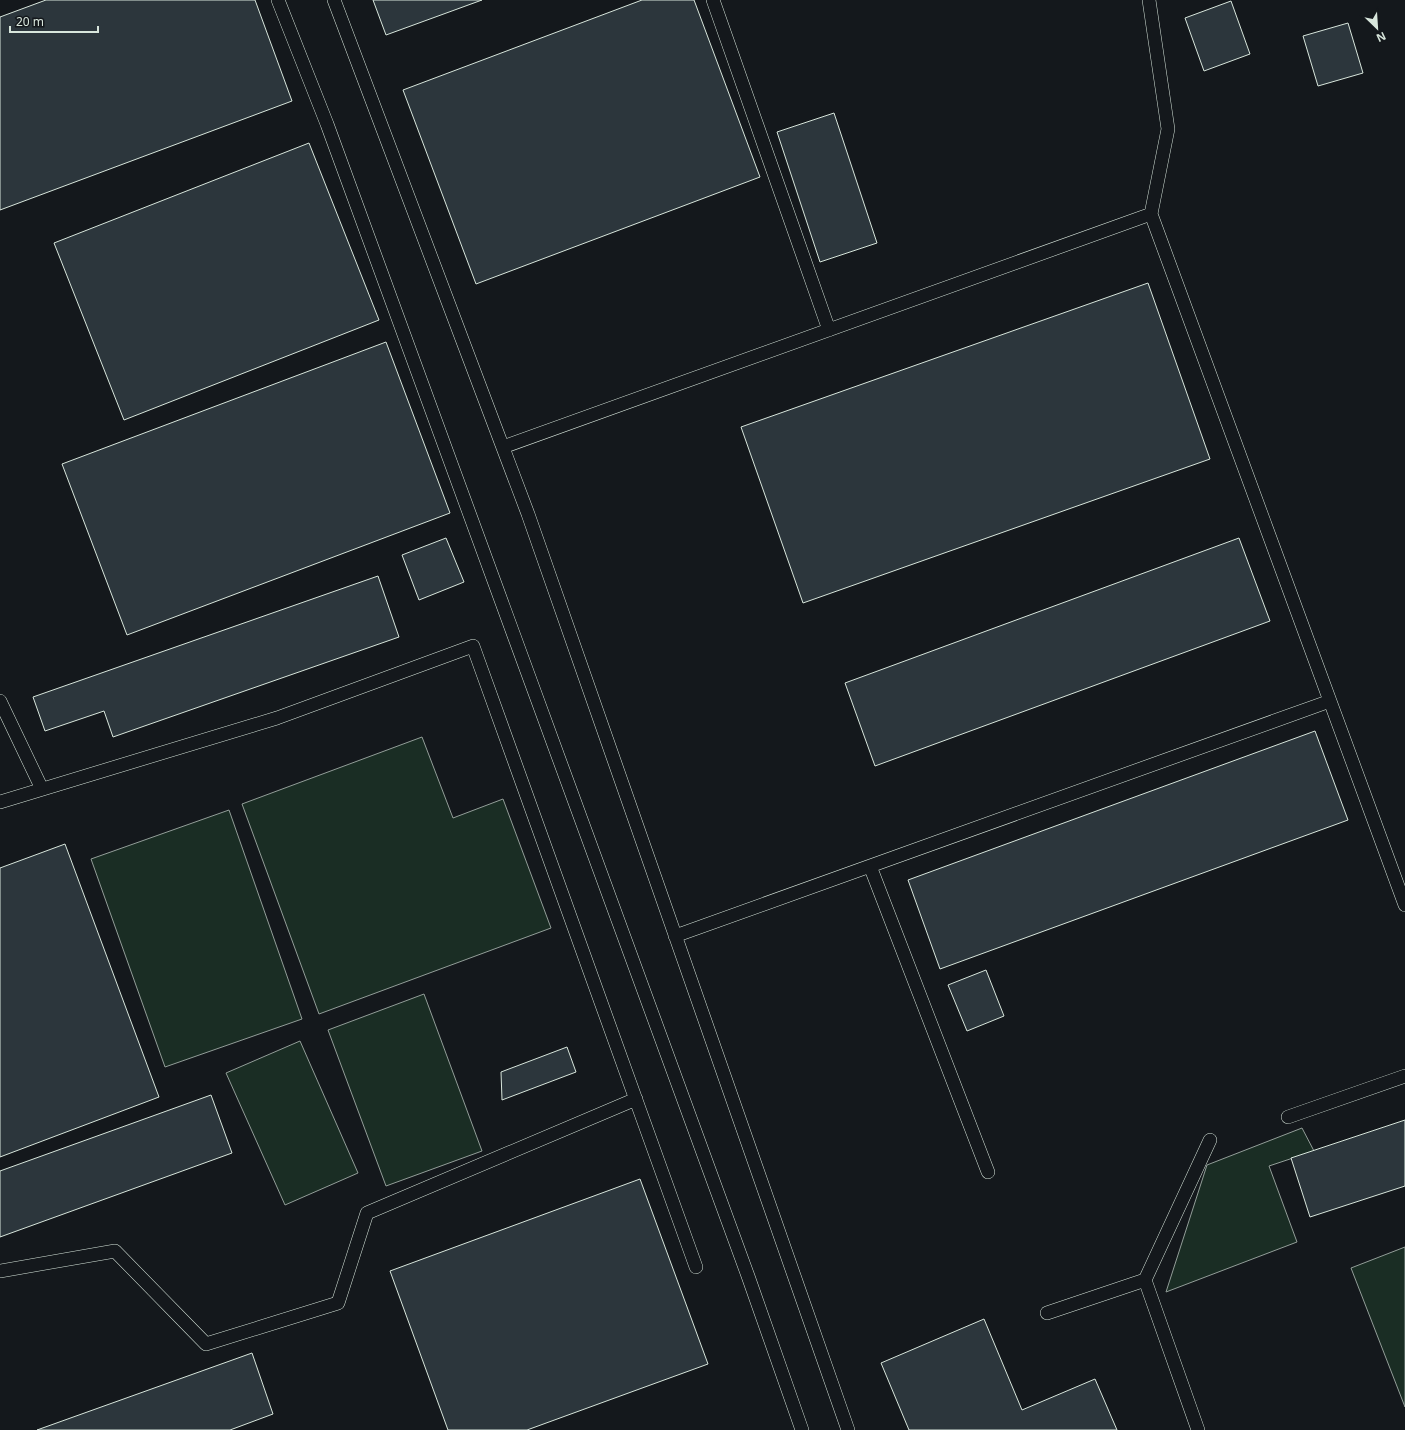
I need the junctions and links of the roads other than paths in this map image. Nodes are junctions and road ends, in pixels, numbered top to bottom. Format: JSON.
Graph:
{"nodes":[{"id":1,"x":278,"y":0,"type":"edge"},
{"id":2,"x":334,"y":0,"type":"edge"},
{"id":3,"x":713,"y":0,"type":"edge"},
{"id":4,"x":1149,"y":0,"type":"edge"},
{"id":5,"x":1151,"y":214,"type":"junction"},
{"id":6,"x":829,"y":330,"type":"junction"},
{"id":7,"x":502,"y":447,"type":"junction"},
{"id":8,"x":0,"y":701,"type":"edge"},
{"id":9,"x":1330,"y":701,"type":"junction"},
{"id":10,"x":42,"y":789,"type":"junction"},
{"id":11,"x":0,"y":802,"type":"edge"},
{"id":12,"x":870,"y":866,"type":"junction"},
{"id":13,"x":1405,"y":905,"type":"edge"},
{"id":14,"x":675,"y":936,"type":"junction"},
{"id":15,"x":1405,"y":1076,"type":"edge"},
{"id":16,"x":636,"y":1099,"type":"junction"},
{"id":17,"x":1288,"y":1117,"type":"dead end"},
{"id":18,"x":1210,"y":1140,"type":"dead end"},
{"id":19,"x":988,"y":1172,"type":"dead end"},
{"id":20,"x":696,"y":1267,"type":"dead end"},
{"id":21,"x":0,"y":1271,"type":"edge"},
{"id":22,"x":1145,"y":1280,"type":"junction"},
{"id":23,"x":1047,"y":1313,"type":"dead end"},
{"id":24,"x":802,"y":1430,"type":"edge"},
{"id":25,"x":848,"y":1430,"type":"edge"},
{"id":26,"x":1198,"y":1430,"type":"edge"}],
"edges":[{"from":1,"to":24,"type":"lane"},
{"from":2,"to":7,"type":"lane"},
{"from":3,"to":6,"type":"lane"},
{"from":4,"to":5,"type":"lane"},
{"from":5,"to":6,"type":"lane"},
{"from":5,"to":9,"type":"lane"},
{"from":6,"to":7,"type":"lane"},
{"from":7,"to":14,"type":"lane"},
{"from":8,"to":10,"type":"lane"},
{"from":9,"to":12,"type":"lane"},
{"from":9,"to":13,"type":"lane"},
{"from":10,"to":11,"type":"lane"},
{"from":10,"to":16,"type":"lane"},
{"from":12,"to":14,"type":"lane"},
{"from":12,"to":19,"type":"lane"},
{"from":14,"to":25,"type":"lane"},
{"from":15,"to":17,"type":"lane"},
{"from":16,"to":20,"type":"lane"},
{"from":16,"to":21,"type":"lane"},
{"from":18,"to":22,"type":"lane"},
{"from":22,"to":23,"type":"lane"},
{"from":22,"to":26,"type":"lane"}]}
